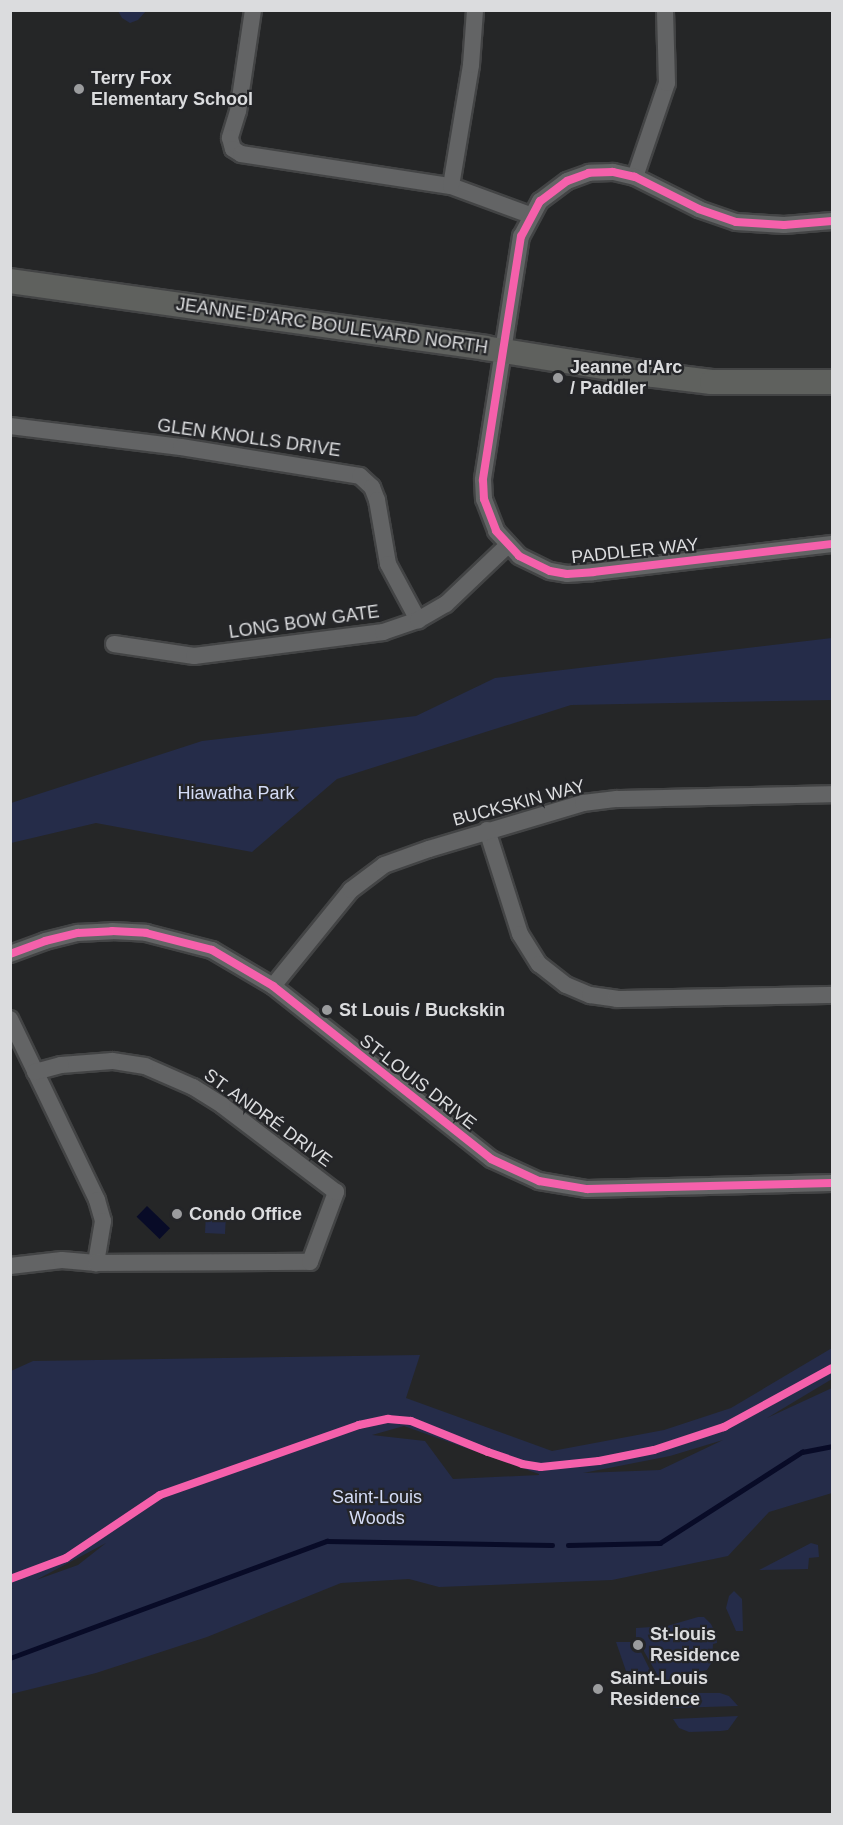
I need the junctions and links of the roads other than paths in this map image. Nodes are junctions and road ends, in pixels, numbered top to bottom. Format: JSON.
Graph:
{"nodes":[{"id":1,"x":253,"y":10,"type":"edge"},
{"id":2,"x":475,"y":10,"type":"edge"},
{"id":3,"x":665,"y":10,"type":"edge"},
{"id":4,"x":635,"y":177,"type":"junction"},
{"id":5,"x":451,"y":186,"type":"junction"},
{"id":6,"x":530,"y":215,"type":"junction"},
{"id":7,"x":832,"y":221,"type":"edge"},
{"id":8,"x":10,"y":281,"type":"edge"},
{"id":9,"x":503,"y":350,"type":"junction"},
{"id":10,"x":832,"y":382,"type":"edge"},
{"id":11,"x":10,"y":426,"type":"edge"},
{"id":12,"x":832,"y":544,"type":"edge"},
{"id":13,"x":507,"y":546,"type":"junction"},
{"id":14,"x":418,"y":620,"type":"junction"},
{"id":15,"x":114,"y":644,"type":"dead end"},
{"id":16,"x":832,"y":794,"type":"edge"},
{"id":17,"x":487,"y":830,"type":"junction"},
{"id":18,"x":10,"y":954,"type":"edge"},
{"id":19,"x":273,"y":986,"type":"junction"},
{"id":20,"x":832,"y":995,"type":"edge"},
{"id":21,"x":10,"y":1019,"type":"edge"},
{"id":22,"x":35,"y":1072,"type":"junction"},
{"id":23,"x":832,"y":1183,"type":"edge"},
{"id":24,"x":96,"y":1263,"type":"junction"},
{"id":25,"x":10,"y":1266,"type":"edge"}],
"edges":[{"from":1,"to":5,"type":"street"},
{"from":2,"to":5,"type":"street"},
{"from":3,"to":4,"type":"street"},
{"from":4,"to":6,"type":"street"},
{"from":4,"to":7,"type":"street"},
{"from":5,"to":6,"type":"street"},
{"from":6,"to":9,"type":"street","name":"PADDLER WAY"},
{"from":8,"to":9,"type":"main road","name":"JEANNE-D'ARC BOULEVARD NORTH"},
{"from":9,"to":10,"type":"main road","name":"JEANNE-D'ARC BOULEVARD NORTH"},
{"from":9,"to":13,"type":"street","name":"PADDLER WAY"},
{"from":11,"to":14,"type":"street","name":"GLEN KNOLLS DRIVE"},
{"from":12,"to":13,"type":"street","name":"PADDLER WAY"},
{"from":13,"to":14,"type":"street","name":"LONG BOW GATE"},
{"from":14,"to":15,"type":"street","name":"LONG BOW GATE"},
{"from":16,"to":17,"type":"street","name":"BUCKSKIN WAY"},
{"from":17,"to":19,"type":"street","name":"BUCKSKIN WAY"},
{"from":17,"to":20,"type":"street"},
{"from":18,"to":19,"type":"street","name":"ST-LOUIS DRIVE"},
{"from":19,"to":23,"type":"street","name":"ST-LOUIS DRIVE"},
{"from":21,"to":22,"type":"street"},
{"from":22,"to":24,"type":"street"},
{"from":22,"to":24,"type":"street","name":"ST. ANDRÉ DRIVE"},
{"from":24,"to":25,"type":"street","name":"ST. ANDRÉ DRIVE"}]}
